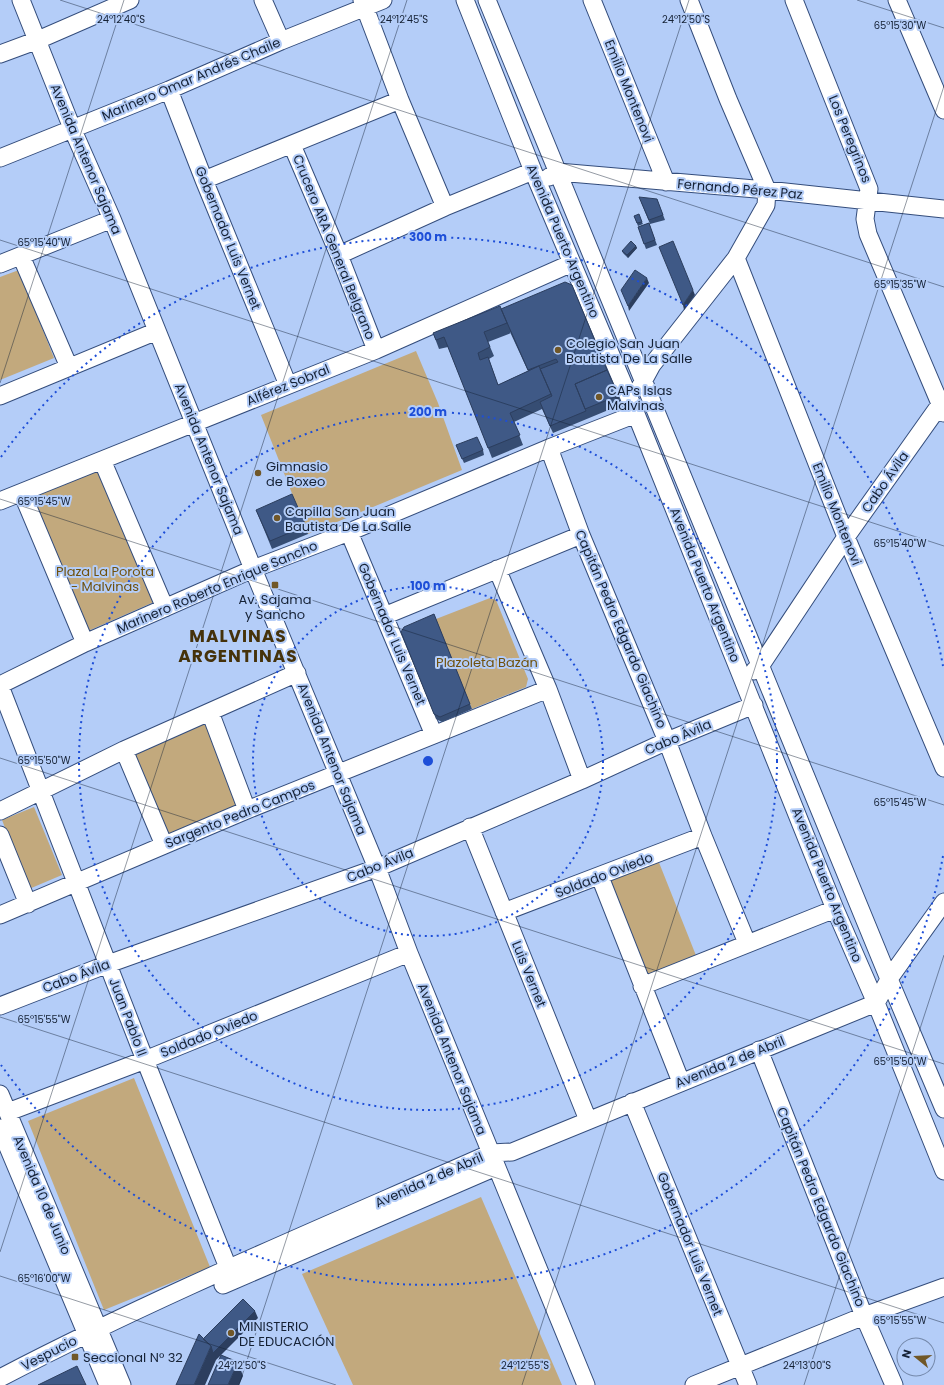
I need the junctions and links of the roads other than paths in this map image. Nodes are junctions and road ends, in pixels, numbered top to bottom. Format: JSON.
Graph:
{"nodes":[{"id":1,"x":21,"y":0,"type":"edge"},
{"id":2,"x":130,"y":0,"type":"edge"},
{"id":3,"x":263,"y":0,"type":"edge"},
{"id":4,"x":383,"y":0,"type":"edge"},
{"id":5,"x":465,"y":0,"type":"edge"},
{"id":6,"x":487,"y":0,"type":"edge"},
{"id":7,"x":592,"y":0,"type":"edge"},
{"id":8,"x":689,"y":0,"type":"edge"},
{"id":9,"x":794,"y":0,"type":"edge"},
{"id":10,"x":364,"y":4,"type":"edge"},
{"id":11,"x":903,"y":4,"type":"edge"},
{"id":12,"x":38,"y":40,"type":"junction"},
{"id":13,"x":281,"y":41,"type":"junction"},
{"id":14,"x":0,"y":54,"type":"edge"},
{"id":15,"x":169,"y":90,"type":"junction"},
{"id":16,"x":400,"y":100,"type":"junction"},
{"id":17,"x":944,"y":110,"type":"edge"},
{"id":18,"x":72,"y":128,"type":"junction"},
{"id":19,"x":292,"y":144,"type":"junction"},
{"id":20,"x":0,"y":158,"type":"edge"},
{"id":21,"x":558,"y":172,"type":"junction"},
{"id":22,"x":536,"y":177,"type":"junction"},
{"id":23,"x":204,"y":180,"type":"junction"},
{"id":24,"x":666,"y":182,"type":"junction"},
{"id":25,"x":767,"y":190,"type":"junction"},
{"id":26,"x":867,"y":201,"type":"junction"},
{"id":27,"x":445,"y":207,"type":"junction"},
{"id":28,"x":944,"y":209,"type":"edge"},
{"id":29,"x":112,"y":219,"type":"junction"},
{"id":30,"x":339,"y":255,"type":"junction"},
{"id":31,"x":21,"y":256,"type":"junction"},
{"id":32,"x":736,"y":258,"type":"junction"},
{"id":33,"x":572,"y":263,"type":"junction"},
{"id":34,"x":0,"y":264,"type":"edge"},
{"id":35,"x":157,"y":332,"type":"junction"},
{"id":36,"x":376,"y":350,"type":"junction"},
{"id":37,"x":69,"y":367,"type":"junction"},
{"id":38,"x":644,"y":381,"type":"junction"},
{"id":39,"x":288,"y":385,"type":"junction"},
{"id":40,"x":626,"y":393,"type":"junction"},
{"id":41,"x":0,"y":396,"type":"edge"},
{"id":42,"x":943,"y":405,"type":"edge"},
{"id":43,"x":636,"y":414,"type":"junction"},
{"id":44,"x":194,"y":423,"type":"junction"},
{"id":45,"x":549,"y":448,"type":"junction"},
{"id":46,"x":102,"y":460,"type":"junction"},
{"id":47,"x":22,"y":493,"type":"junction"},
{"id":48,"x":0,"y":501,"type":"edge"},
{"id":49,"x":349,"y":532,"type":"junction"},
{"id":50,"x":581,"y":534,"type":"junction"},
{"id":51,"x":846,"y":537,"type":"junction"},
{"id":52,"x":253,"y":569,"type":"junction"},
{"id":53,"x":497,"y":569,"type":"junction"},
{"id":54,"x":165,"y":608,"type":"junction"},
{"id":55,"x":384,"y":616,"type":"junction"},
{"id":56,"x":85,"y":643,"type":"junction"},
{"id":57,"x":760,"y":665,"type":"junction"},
{"id":58,"x":297,"y":673,"type":"junction"},
{"id":59,"x":744,"y":681,"type":"junction"},
{"id":60,"x":0,"y":685,"type":"edge"},
{"id":61,"x":548,"y":689,"type":"junction"},
{"id":62,"x":754,"y":705,"type":"junction"},
{"id":63,"x":210,"y":712,"type":"junction"},
{"id":64,"x":434,"y":735,"type":"junction"},
{"id":65,"x":668,"y":741,"type":"junction"},
{"id":66,"x":124,"y":750,"type":"junction"},
{"id":67,"x":944,"y":768,"type":"edge"},
{"id":68,"x":338,"y":774,"type":"junction"},
{"id":69,"x":582,"y":780,"type":"junction"},
{"id":70,"x":41,"y":792,"type":"junction"},
{"id":71,"x":248,"y":810,"type":"junction"},
{"id":72,"x":0,"y":811,"type":"edge"},
{"id":73,"x":470,"y":827,"type":"junction"},
{"id":74,"x":0,"y":835,"type":"edge"},
{"id":75,"x":703,"y":836,"type":"junction"},
{"id":76,"x":164,"y":845,"type":"junction"},
{"id":77,"x":377,"y":868,"type":"junction"},
{"id":78,"x":600,"y":877,"type":"junction"},
{"id":79,"x":76,"y":883,"type":"junction"},
{"id":80,"x":944,"y":902,"type":"edge"},
{"id":81,"x":28,"y":904,"type":"junction"},
{"id":82,"x":835,"y":909,"type":"junction"},
{"id":83,"x":504,"y":912,"type":"junction"},
{"id":84,"x":0,"y":915,"type":"edge"},
{"id":85,"x":747,"y":943,"type":"junction"},
{"id":86,"x":409,"y":953,"type":"junction"},
{"id":87,"x":108,"y":964,"type":"junction"},
{"id":88,"x":889,"y":979,"type":"junction"},
{"id":89,"x":642,"y":986,"type":"junction"},
{"id":90,"x":876,"y":1003,"type":"junction"},
{"id":91,"x":0,"y":1006,"type":"edge"},
{"id":92,"x":759,"y":1050,"type":"junction"},
{"id":93,"x":145,"y":1060,"type":"junction"},
{"id":94,"x":681,"y":1082,"type":"junction"},
{"id":95,"x":0,"y":1094,"type":"edge"},
{"id":96,"x":632,"y":1102,"type":"junction"},
{"id":97,"x":944,"y":1109,"type":"edge"},
{"id":98,"x":8,"y":1112,"type":"junction"},
{"id":99,"x":588,"y":1120,"type":"junction"},
{"id":100,"x":0,"y":1128,"type":"edge"},
{"id":101,"x":493,"y":1160,"type":"junction"},
{"id":102,"x":944,"y":1171,"type":"edge"},
{"id":103,"x":230,"y":1275,"type":"junction"},
{"id":104,"x":944,"y":1287,"type":"edge"},
{"id":105,"x":864,"y":1316,"type":"junction"},
{"id":106,"x":94,"y":1335,"type":"junction"},
{"id":107,"x":740,"y":1366,"type":"junction"},
{"id":108,"x":0,"y":1378,"type":"edge"},
{"id":109,"x":9,"y":1385,"type":"edge"},
{"id":110,"x":108,"y":1385,"type":"edge"},
{"id":111,"x":122,"y":1385,"type":"edge"},
{"id":112,"x":586,"y":1385,"type":"edge"},
{"id":113,"x":694,"y":1385,"type":"edge"},
{"id":114,"x":748,"y":1385,"type":"edge"},
{"id":115,"x":894,"y":1385,"type":"edge"}],
"edges":[{"from":1,"to":12,"type":"street","name":"Avenida Antenor Sajama"},
{"from":2,"to":12,"type":"street"},
{"from":3,"to":13,"type":"street"},
{"from":4,"to":10,"type":"street","name":"Marinero Omar Andrés Chaile"},
{"from":5,"to":22,"type":"street","name":"Avenida Puerto Argentino"},
{"from":6,"to":21,"type":"street","name":"Avenida Puerto Argentino"},
{"from":7,"to":24,"type":"street","name":"Emilio Montenovi"},
{"from":8,"to":25,"type":"street"},
{"from":9,"to":26,"type":"street","name":"Los Peregrinos"},
{"from":10,"to":13,"type":"street","name":"Marinero Omar Andrés Chaile"},
{"from":10,"to":16,"type":"street"},
{"from":11,"to":17,"type":"street"},
{"from":12,"to":14,"type":"street"},
{"from":12,"to":18,"type":"street","name":"Avenida Antenor Sajama"},
{"from":13,"to":15,"type":"street","name":"Marinero Omar Andrés Chaile"},
{"from":15,"to":18,"type":"street","name":"Marinero Omar Andrés Chaile"},
{"from":15,"to":23,"type":"street","name":"Gobernador Luis Vernet"},
{"from":16,"to":19,"type":"street"},
{"from":16,"to":27,"type":"street"},
{"from":18,"to":20,"type":"street","name":"Marinero Omar Andrés Chaile"},
{"from":18,"to":29,"type":"street","name":"Avenida Antenor Sajama"},
{"from":19,"to":23,"type":"street"},
{"from":19,"to":30,"type":"street","name":"Crucero ARA General Belgrano"},
{"from":21,"to":22,"type":"street"},
{"from":21,"to":24,"type":"street","name":"Fernando Pérez Paz"},
{"from":21,"to":38,"type":"street","name":"Avenida Puerto Argentino"},
{"from":22,"to":27,"type":"street"},
{"from":22,"to":33,"type":"street","name":"Avenida Puerto Argentino"},
{"from":23,"to":39,"type":"street","name":"Gobernador Luis Vernet"},
{"from":24,"to":25,"type":"street","name":"Fernando Pérez Paz"},
{"from":25,"to":26,"type":"street","name":"Fernando Pérez Paz"},
{"from":25,"to":32,"type":"street"},
{"from":26,"to":28,"type":"street","name":"Fernando Pérez Paz"},
{"from":26,"to":42,"type":"street","name":"Los Peregrinos"},
{"from":27,"to":30,"type":"street"},
{"from":29,"to":31,"type":"street"},
{"from":29,"to":35,"type":"street","name":"Avenida Antenor Sajama"},
{"from":30,"to":36,"type":"street","name":"Crucero ARA General Belgrano"},
{"from":31,"to":34,"type":"street"},
{"from":31,"to":37,"type":"street"},
{"from":32,"to":38,"type":"street"},
{"from":32,"to":51,"type":"street","name":"Emilio Montenovi"},
{"from":33,"to":36,"type":"street","name":"Alférez Sobral"},
{"from":33,"to":40,"type":"street","name":"Avenida Puerto Argentino"},
{"from":35,"to":37,"type":"street"},
{"from":35,"to":44,"type":"street","name":"Avenida Antenor Sajama"},
{"from":36,"to":39,"type":"street","name":"Alférez Sobral"},
{"from":37,"to":41,"type":"street"},
{"from":38,"to":40,"type":"street"},
{"from":38,"to":57,"type":"street","name":"Avenida Puerto Argentino"},
{"from":39,"to":44,"type":"street","name":"Alférez Sobral"},
{"from":40,"to":43,"type":"street","name":"Avenida Puerto Argentino"},
{"from":42,"to":51,"type":"street","name":"Cabo Ávila"},
{"from":43,"to":45,"type":"street","name":"Marinero Roberto Enrique Sancho"},
{"from":43,"to":59,"type":"street","name":"Avenida Puerto Argentino"},
{"from":44,"to":46,"type":"street","name":"Alférez Sobral"},
{"from":44,"to":52,"type":"street","name":"Avenida Antenor Sajama"},
{"from":45,"to":49,"type":"street","name":"Marinero Roberto Enrique Sancho"},
{"from":45,"to":50,"type":"street","name":"Capitán Pedro Edgardo Giachino"},
{"from":46,"to":47,"type":"street","name":"Alférez Sobral"},
{"from":46,"to":54,"type":"street"},
{"from":47,"to":48,"type":"street","name":"Alférez Sobral"},
{"from":47,"to":56,"type":"street"},
{"from":49,"to":52,"type":"street","name":"Marinero Roberto Enrique Sancho"},
{"from":49,"to":55,"type":"street","name":"Gobernador Luis Vernet"},
{"from":50,"to":53,"type":"street"},
{"from":50,"to":65,"type":"street","name":"Capitán Pedro Edgardo Giachino"},
{"from":51,"to":57,"type":"street","name":"Cabo Ávila"},
{"from":51,"to":67,"type":"street","name":"Emilio Montenovi"},
{"from":52,"to":54,"type":"street","name":"Marinero Roberto Enrique Sancho"},
{"from":52,"to":58,"type":"street","name":"Avenida Antenor Sajama"},
{"from":53,"to":55,"type":"street"},
{"from":53,"to":61,"type":"street"},
{"from":54,"to":56,"type":"street","name":"Marinero Roberto Enrique Sancho"},
{"from":55,"to":64,"type":"street","name":"Gobernador Luis Vernet"},
{"from":56,"to":60,"type":"street","name":"Marinero Roberto Enrique Sancho"},
{"from":57,"to":59,"type":"street","name":"Cabo Ávila"},
{"from":57,"to":88,"type":"street","name":"Avenida Puerto Argentino"},
{"from":58,"to":63,"type":"street"},
{"from":58,"to":68,"type":"street","name":"Avenida Antenor Sajama"},
{"from":59,"to":62,"type":"street","name":"Avenida Puerto Argentino"},
{"from":60,"to":70,"type":"street","name":"Juan Pablo II"},
{"from":61,"to":64,"type":"street","name":"Sargento Pedro Campos"},
{"from":61,"to":69,"type":"street"},
{"from":62,"to":65,"type":"street","name":"Cabo Ávila"},
{"from":62,"to":82,"type":"street","name":"Avenida Puerto Argentino"},
{"from":63,"to":66,"type":"street"},
{"from":63,"to":71,"type":"street"},
{"from":64,"to":68,"type":"street","name":"Sargento Pedro Campos"},
{"from":65,"to":69,"type":"street","name":"Cabo Ávila"},
{"from":65,"to":75,"type":"street","name":"Capitán Pedro Edgardo Giachino"},
{"from":66,"to":70,"type":"street"},
{"from":66,"to":76,"type":"street"},
{"from":68,"to":71,"type":"street","name":"Sargento Pedro Campos"},
{"from":68,"to":77,"type":"street","name":"Avenida Antenor Sajama"},
{"from":69,"to":73,"type":"street","name":"Cabo Ávila"},
{"from":70,"to":72,"type":"street"},
{"from":70,"to":79,"type":"street","name":"Juan Pablo II"},
{"from":71,"to":76,"type":"street","name":"Sargento Pedro Campos"},
{"from":73,"to":77,"type":"street","name":"Cabo Ávila"},
{"from":73,"to":83,"type":"street","name":"Luis Vernet"},
{"from":74,"to":81,"type":"street"},
{"from":75,"to":78,"type":"street","name":"Soldado Oviedo"},
{"from":75,"to":85,"type":"street","name":"Capitán Pedro Edgardo Giachino"},
{"from":76,"to":79,"type":"street","name":"Sargento Pedro Campos"},
{"from":77,"to":86,"type":"street","name":"Avenida Antenor Sajama"},
{"from":77,"to":87,"type":"street","name":"Cabo Ávila"},
{"from":78,"to":83,"type":"street","name":"Soldado Oviedo"},
{"from":78,"to":89,"type":"street"},
{"from":79,"to":81,"type":"street","name":"Sargento Pedro Campos"},
{"from":79,"to":87,"type":"street","name":"Juan Pablo II"},
{"from":80,"to":88,"type":"street"},
{"from":81,"to":84,"type":"street","name":"Sargento Pedro Campos"},
{"from":82,"to":85,"type":"street"},
{"from":82,"to":90,"type":"street","name":"Avenida Puerto Argentino"},
{"from":83,"to":99,"type":"street","name":"Luis Vernet"},
{"from":85,"to":89,"type":"street"},
{"from":86,"to":93,"type":"street","name":"Soldado Oviedo"},
{"from":86,"to":101,"type":"street","name":"Avenida Antenor Sajama"},
{"from":87,"to":91,"type":"street","name":"Cabo Ávila"},
{"from":87,"to":93,"type":"street","name":"Juan Pablo II"},
{"from":88,"to":90,"type":"street"},
{"from":88,"to":97,"type":"street","name":"Avenida Puerto Argentino"},
{"from":89,"to":94,"type":"street"},
{"from":90,"to":92,"type":"street","name":"Avenida 2 de Abril"},
{"from":90,"to":102,"type":"street","name":"Avenida Puerto Argentino"},
{"from":92,"to":94,"type":"street","name":"Avenida 2 de Abril"},
{"from":92,"to":105,"type":"street","name":"Capitán Pedro Edgardo Giachino"},
{"from":93,"to":98,"type":"street","name":"Soldado Oviedo"},
{"from":93,"to":103,"type":"street","name":"Juan Pablo II"},
{"from":94,"to":96,"type":"street","name":"Avenida 2 de Abril"},
{"from":95,"to":98,"type":"street","name":"Avenida 10 de Junio"},
{"from":96,"to":99,"type":"street","name":"Avenida 2 de Abril"},
{"from":96,"to":107,"type":"street","name":"Gobernador Luis Vernet"},
{"from":98,"to":106,"type":"street","name":"Avenida 10 de Junio"},
{"from":99,"to":101,"type":"street","name":"Avenida 2 de Abril"},
{"from":100,"to":106,"type":"street","name":"Avenida 10 de Junio"},
{"from":101,"to":103,"type":"street","name":"Avenida 2 de Abril"},
{"from":101,"to":112,"type":"street","name":"Avenida Antenor Sajama"},
{"from":103,"to":106,"type":"street","name":"Avenida 2 de Abril"},
{"from":104,"to":105,"type":"street"},
{"from":105,"to":107,"type":"street"},
{"from":105,"to":115,"type":"street","name":"Capitán Pedro Edgardo Giachino"},
{"from":106,"to":108,"type":"street","name":"Vespucio"},
{"from":106,"to":109,"type":"street","name":"Vespucio"},
{"from":106,"to":110,"type":"street","name":"Avenida 10 de Junio"},
{"from":106,"to":111,"type":"street","name":"Avenida 10 de Junio"},
{"from":107,"to":113,"type":"street"},
{"from":107,"to":114,"type":"street","name":"Gobernador Luis Vernet"}]}
